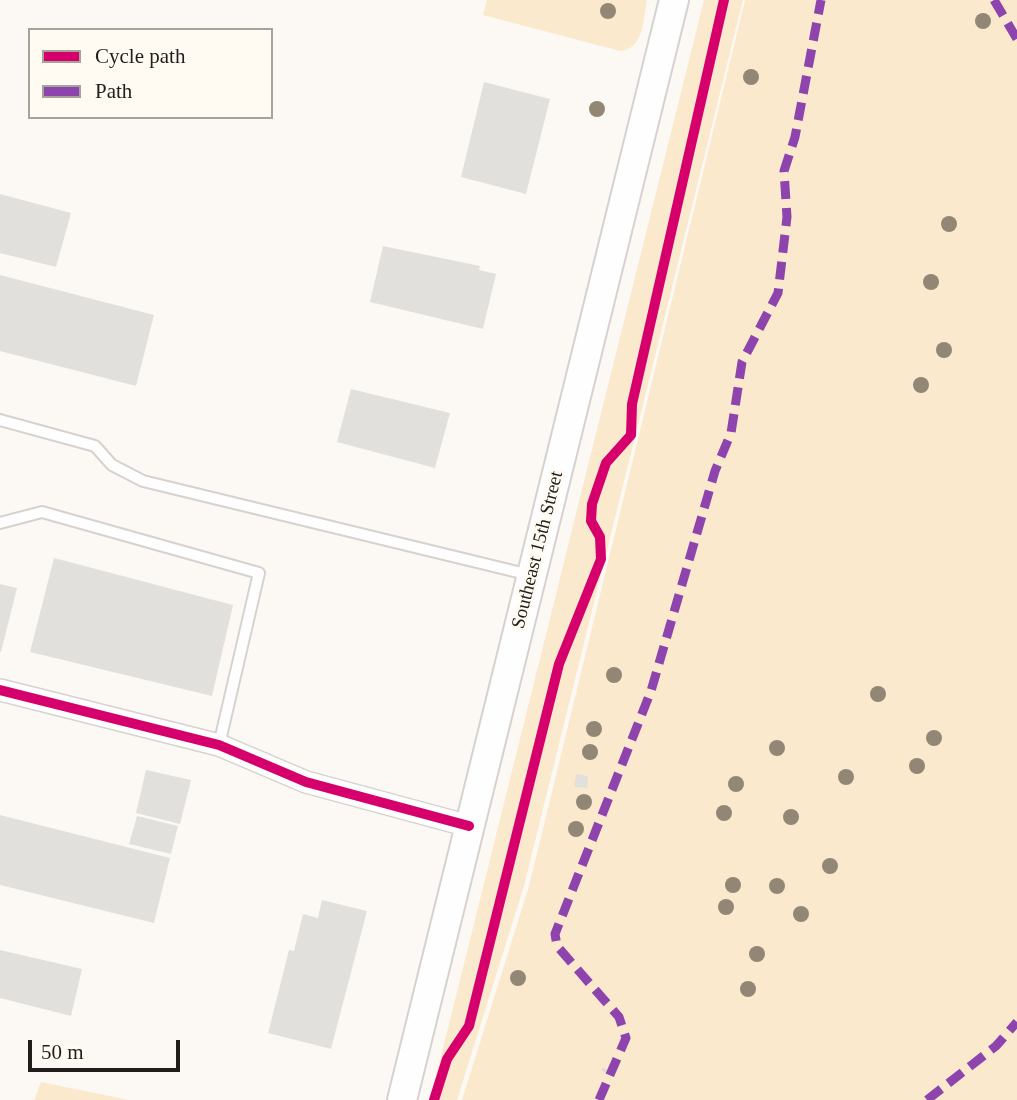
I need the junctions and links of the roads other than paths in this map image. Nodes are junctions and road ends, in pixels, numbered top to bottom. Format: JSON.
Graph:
{"nodes":[{"id":1,"x":674,"y":0,"type":"edge"},
{"id":2,"x":0,"y":420,"type":"edge"},
{"id":3,"x":0,"y":523,"type":"edge"},
{"id":4,"x":531,"y":575,"type":"junction"},
{"id":5,"x":0,"y":690,"type":"edge"},
{"id":6,"x":219,"y":745,"type":"junction"},
{"id":7,"x":469,"y":827,"type":"junction"},
{"id":8,"x":401,"y":1100,"type":"edge"}],
"edges":[{"from":1,"to":4,"type":"main road","name":"Southeast 15th Street"},
{"from":2,"to":4,"type":"lane"},
{"from":3,"to":6,"type":"lane"},
{"from":4,"to":7,"type":"main road","name":"Southeast 15th Street"},
{"from":5,"to":6,"type":"street"},
{"from":6,"to":7,"type":"street"},
{"from":7,"to":8,"type":"main road","name":"Southeast 15th Street"}]}
